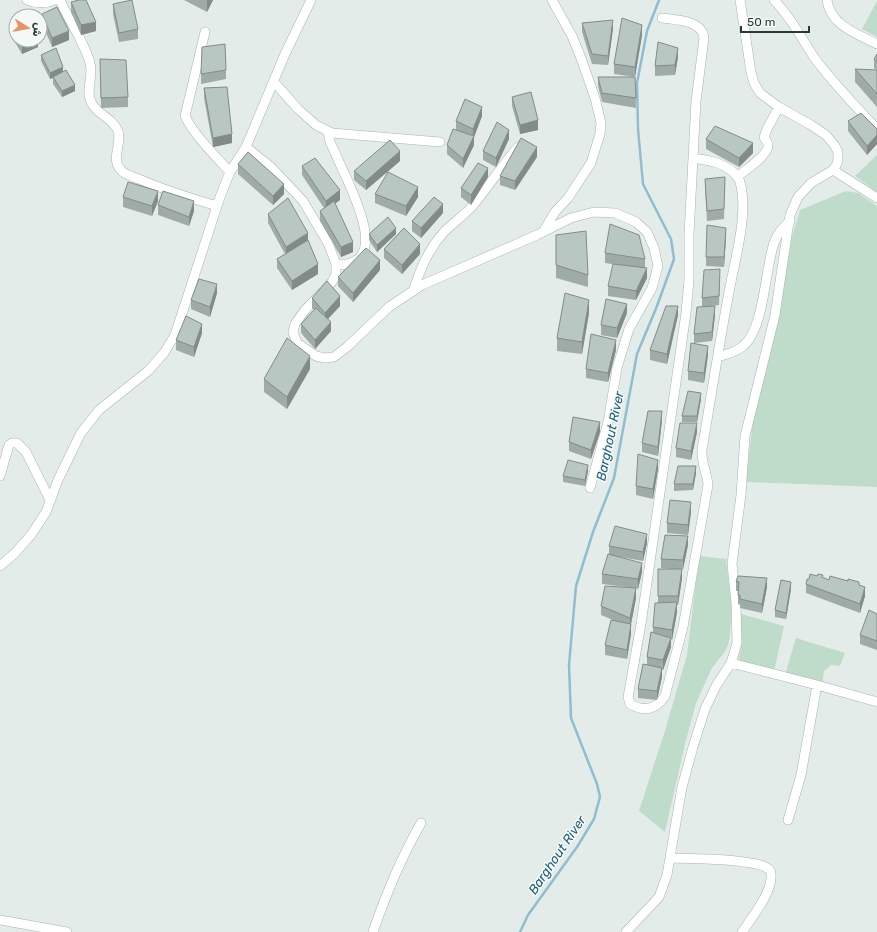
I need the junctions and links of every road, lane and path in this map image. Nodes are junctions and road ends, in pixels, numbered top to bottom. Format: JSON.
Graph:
{"nodes":[{"id":1,"x":27,"y":0,"type":"edge"},
{"id":2,"x":55,"y":0,"type":"edge"},
{"id":3,"x":60,"y":0,"type":"edge"},
{"id":4,"x":312,"y":0,"type":"edge"},
{"id":5,"x":552,"y":0,"type":"edge"},
{"id":6,"x":740,"y":0,"type":"edge"},
{"id":7,"x":774,"y":0,"type":"edge"},
{"id":8,"x":827,"y":0,"type":"edge"},
{"id":9,"x":662,"y":18,"type":"dead end"},
{"id":10,"x":205,"y":32,"type":"dead end"},
{"id":11,"x":877,"y":44,"type":"edge"},
{"id":12,"x":274,"y":82,"type":"junction"},
{"id":13,"x":779,"y":107,"type":"junction"},
{"id":14,"x":877,"y":129,"type":"edge"},
{"id":15,"x":328,"y":131,"type":"junction"},
{"id":16,"x":440,"y":142,"type":"dead end"},
{"id":17,"x":246,"y":147,"type":"junction"},
{"id":18,"x":518,"y":147,"type":"edge"},
{"id":19,"x":693,"y":158,"type":"junction"},
{"id":20,"x":834,"y":170,"type":"junction"},
{"id":21,"x":230,"y":172,"type":"junction"},
{"id":22,"x":737,"y":177,"type":"junction"},
{"id":23,"x":877,"y":198,"type":"edge"},
{"id":24,"x":217,"y":206,"type":"junction"},
{"id":25,"x":790,"y":221,"type":"junction"},
{"id":26,"x":542,"y":233,"type":"junction"},
{"id":27,"x":336,"y":265,"type":"junction"},
{"id":28,"x":413,"y":291,"type":"junction"},
{"id":29,"x":718,"y":357,"type":"junction"},
{"id":30,"x":0,"y":476,"type":"edge"},
{"id":31,"x":590,"y":488,"type":"dead end"},
{"id":32,"x":50,"y":500,"type":"junction"},
{"id":33,"x":0,"y":566,"type":"edge"},
{"id":34,"x":731,"y":664,"type":"junction"},
{"id":35,"x":817,"y":685,"type":"junction"},
{"id":36,"x":877,"y":702,"type":"edge"},
{"id":37,"x":788,"y":820,"type":"dead end"},
{"id":38,"x":421,"y":823,"type":"dead end"},
{"id":39,"x":670,"y":858,"type":"junction"},
{"id":40,"x":0,"y":920,"type":"edge"},
{"id":41,"x":67,"y":932,"type":"edge"},
{"id":42,"x":373,"y":932,"type":"edge"},
{"id":43,"x":626,"y":932,"type":"edge"},
{"id":44,"x":742,"y":932,"type":"edge"}],
"edges":[{"from":1,"to":2,"type":"street"},
{"from":3,"to":24,"type":"street"},
{"from":4,"to":12,"type":"street"},
{"from":5,"to":26,"type":"street"},
{"from":6,"to":13,"type":"street"},
{"from":7,"to":14,"type":"street"},
{"from":8,"to":11,"type":"street"},
{"from":9,"to":19,"type":"street"},
{"from":10,"to":21,"type":"street"},
{"from":12,"to":15,"type":"street"},
{"from":12,"to":17,"type":"street"},
{"from":13,"to":20,"type":"street"},
{"from":13,"to":22,"type":"street"},
{"from":15,"to":16,"type":"street"},
{"from":15,"to":27,"type":"street"},
{"from":17,"to":21,"type":"street"},
{"from":17,"to":27,"type":"street"},
{"from":18,"to":28,"type":"street"},
{"from":19,"to":22,"type":"street"},
{"from":19,"to":29,"type":"street"},
{"from":20,"to":23,"type":"street"},
{"from":20,"to":25,"type":"street"},
{"from":21,"to":24,"type":"street"},
{"from":22,"to":29,"type":"street"},
{"from":24,"to":32,"type":"street"},
{"from":25,"to":29,"type":"street"},
{"from":25,"to":34,"type":"street"},
{"from":26,"to":28,"type":"street"},
{"from":26,"to":31,"type":"street"},
{"from":27,"to":28,"type":"street"},
{"from":30,"to":32,"type":"street"},
{"from":32,"to":33,"type":"street"},
{"from":34,"to":35,"type":"street"},
{"from":34,"to":39,"type":"street"},
{"from":35,"to":36,"type":"street"},
{"from":35,"to":37,"type":"street"},
{"from":38,"to":42,"type":"street"},
{"from":39,"to":43,"type":"street"},
{"from":39,"to":44,"type":"street"},
{"from":40,"to":41,"type":"street"}]}
